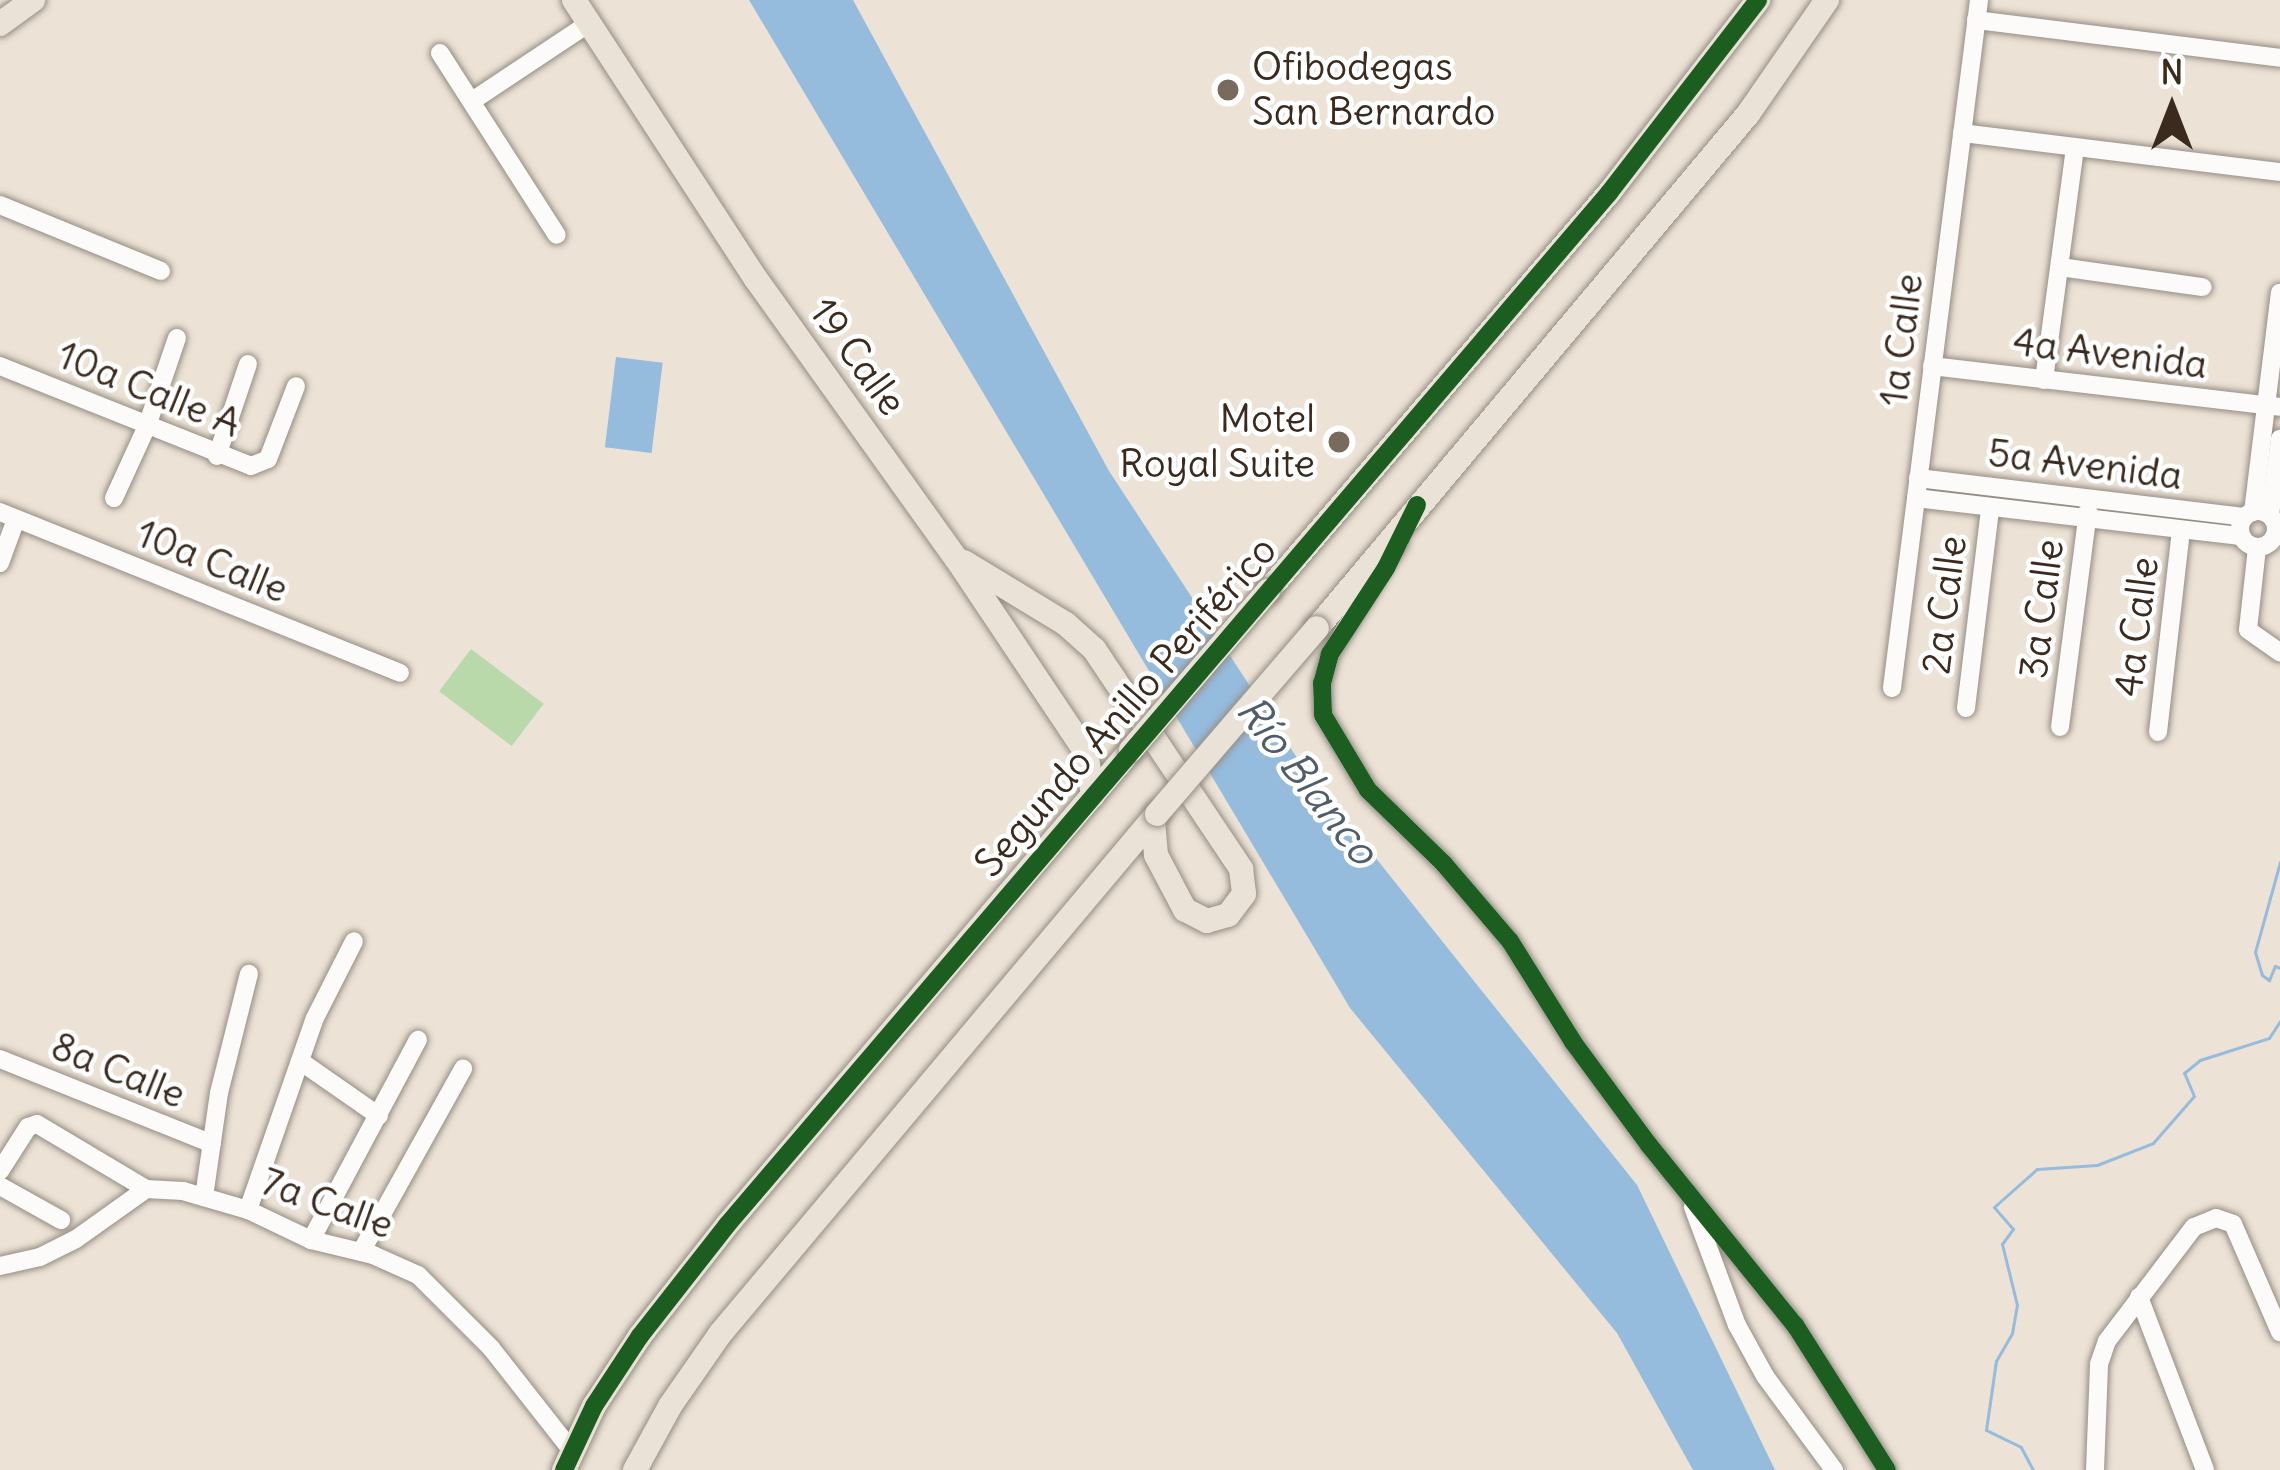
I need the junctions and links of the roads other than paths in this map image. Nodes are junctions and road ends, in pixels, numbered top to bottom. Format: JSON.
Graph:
{"nodes":[{"id":1,"x":33,"y":0,"type":"edge"},
{"id":2,"x":574,"y":0,"type":"edge"},
{"id":3,"x":1758,"y":0,"type":"edge"},
{"id":4,"x":1827,"y":0,"type":"edge"},
{"id":5,"x":1977,"y":10,"type":"edge"},
{"id":6,"x":0,"y":24,"type":"edge"},
{"id":7,"x":588,"y":24,"type":"junction"},
{"id":8,"x":440,"y":53,"type":"dead end"},
{"id":9,"x":2280,"y":58,"type":"edge"},
{"id":10,"x":472,"y":101,"type":"junction"},
{"id":11,"x":1962,"y":133,"type":"junction"},
{"id":12,"x":2075,"y":149,"type":"junction"},
{"id":13,"x":2280,"y":172,"type":"edge"},
{"id":14,"x":0,"y":205,"type":"edge"},
{"id":15,"x":557,"y":235,"type":"dead end"},
{"id":16,"x":2060,"y":267,"type":"junction"},
{"id":17,"x":161,"y":271,"type":"dead end"},
{"id":18,"x":2204,"y":287,"type":"dead end"},
{"id":19,"x":2280,"y":294,"type":"edge"},
{"id":20,"x":177,"y":338,"type":"dead end"},
{"id":21,"x":248,"y":364,"type":"dead end"},
{"id":22,"x":0,"y":366,"type":"edge"},
{"id":23,"x":1932,"y":366,"type":"junction"},
{"id":24,"x":2044,"y":380,"type":"junction"},
{"id":25,"x":296,"y":386,"type":"dead end"},
{"id":26,"x":2273,"y":406,"type":"edge"},
{"id":27,"x":147,"y":426,"type":"junction"},
{"id":28,"x":2280,"y":439,"type":"edge"},
{"id":29,"x":217,"y":456,"type":"junction"},
{"id":30,"x":1917,"y":488,"type":"junction"},
{"id":31,"x":114,"y":498,"type":"dead end"},
{"id":32,"x":1417,"y":505,"type":"junction"},
{"id":33,"x":1990,"y":509,"type":"junction"},
{"id":34,"x":2088,"y":510,"type":"junction"},
{"id":35,"x":8,"y":516,"type":"edge"},
{"id":36,"x":2263,"y":529,"type":"edge"},
{"id":37,"x":2181,"y":530,"type":"junction"},
{"id":38,"x":956,"y":558,"type":"junction"},
{"id":39,"x":0,"y":563,"type":"edge"},
{"id":40,"x":2271,"y":648,"type":"edge"},
{"id":41,"x":400,"y":673,"type":"dead end"},
{"id":42,"x":1892,"y":688,"type":"dead end"},
{"id":43,"x":1966,"y":708,"type":"dead end"},
{"id":44,"x":2060,"y":728,"type":"dead end"},
{"id":45,"x":2158,"y":732,"type":"dead end"},
{"id":46,"x":1087,"y":752,"type":"junction"},
{"id":47,"x":1128,"y":753,"type":"junction"},
{"id":48,"x":1093,"y":795,"type":"junction"},
{"id":49,"x":1155,"y":817,"type":"junction"},
{"id":50,"x":1168,"y":883,"type":"junction"},
{"id":51,"x":1091,"y":895,"type":"junction"},
{"id":52,"x":354,"y":941,"type":"dead end"},
{"id":53,"x":249,"y":974,"type":"dead end"},
{"id":54,"x":418,"y":1040,"type":"dead end"},
{"id":55,"x":0,"y":1059,"type":"edge"},
{"id":56,"x":300,"y":1061,"type":"junction"},
{"id":57,"x":463,"y":1069,"type":"dead end"},
{"id":58,"x":379,"y":1116,"type":"junction"},
{"id":59,"x":212,"y":1144,"type":"junction"},
{"id":60,"x":0,"y":1172,"type":"edge"},
{"id":61,"x":0,"y":1186,"type":"edge"},
{"id":62,"x":1686,"y":1189,"type":"junction"},
{"id":63,"x":146,"y":1190,"type":"junction"},
{"id":64,"x":204,"y":1197,"type":"junction"},
{"id":65,"x":251,"y":1201,"type":"junction"},
{"id":66,"x":62,"y":1220,"type":"dead end"},
{"id":67,"x":315,"y":1232,"type":"junction"},
{"id":68,"x":365,"y":1246,"type":"junction"},
{"id":69,"x":0,"y":1267,"type":"edge"},
{"id":70,"x":2139,"y":1297,"type":"junction"},
{"id":71,"x":2280,"y":1332,"type":"edge"},
{"id":72,"x":568,"y":1460,"type":"edge"},
{"id":73,"x":635,"y":1470,"type":"edge"},
{"id":74,"x":1834,"y":1470,"type":"edge"},
{"id":75,"x":1887,"y":1470,"type":"edge"},
{"id":76,"x":2095,"y":1470,"type":"edge"},
{"id":77,"x":2205,"y":1470,"type":"edge"}],
"edges":[{"from":1,"to":6,"type":"main road"},
{"from":2,"to":7,"type":"main road","name":"19 Calle"},
{"from":3,"to":47,"type":"main road","name":"Segundo Anillo Periférico","bridge":true},
{"from":4,"to":32,"type":"main road"},
{"from":5,"to":9,"type":"street"},
{"from":5,"to":11,"type":"street","name":"1a Calle"},
{"from":7,"to":10,"type":"street"},
{"from":7,"to":38,"type":"main road","name":"19 Calle"},
{"from":8,"to":10,"type":"street"},
{"from":10,"to":15,"type":"street"},
{"from":11,"to":12,"type":"street"},
{"from":11,"to":23,"type":"street","name":"1a Calle"},
{"from":12,"to":13,"type":"street"},
{"from":12,"to":16,"type":"street"},
{"from":14,"to":17,"type":"street"},
{"from":16,"to":18,"type":"street"},
{"from":16,"to":24,"type":"street"},
{"from":19,"to":26,"type":"street"},
{"from":20,"to":27,"type":"street"},
{"from":21,"to":29,"type":"street"},
{"from":22,"to":27,"type":"street","name":"10a Calle A"},
{"from":23,"to":24,"type":"street","name":"4a Avenida"},
{"from":23,"to":30,"type":"street","name":"1a Calle"},
{"from":24,"to":26,"type":"street","name":"4a Avenida"},
{"from":25,"to":29,"type":"street","name":"10a Calle A"},
{"from":26,"to":36,"type":"street"},
{"from":27,"to":29,"type":"street","name":"10a Calle A"},
{"from":27,"to":31,"type":"street"},
{"from":28,"to":36,"type":"street"},
{"from":30,"to":33,"type":"street","name":"5a Avenida"},
{"from":30,"to":34,"type":"street","name":"5a Avenida"},
{"from":30,"to":42,"type":"street","name":"1a Calle"},
{"from":32,"to":49,"type":"main road","bridge":true},
{"from":32,"to":62,"type":"street"},
{"from":33,"to":34,"type":"street","name":"5a Avenida"},
{"from":33,"to":43,"type":"street","name":"2a Calle"},
{"from":34,"to":36,"type":"street","name":"5a Avenida"},
{"from":34,"to":37,"type":"street","name":"5a Avenida"},
{"from":34,"to":44,"type":"street","name":"3a Calle"},
{"from":35,"to":39,"type":"street"},
{"from":35,"to":41,"type":"street","name":"10a Calle"},
{"from":36,"to":37,"type":"street","name":"5a Avenida"},
{"from":36,"to":40,"type":"street"},
{"from":37,"to":45,"type":"street","name":"4a Calle"},
{"from":38,"to":46,"type":"main road","name":"19 Calle"},
{"from":38,"to":50,"type":"main road"},
{"from":46,"to":47,"type":"main road"},
{"from":46,"to":48,"type":"main road","name":"19 Calle"},
{"from":47,"to":48,"type":"main road","name":"Segundo Anillo Periférico"},
{"from":48,"to":72,"type":"main road","name":"Segundo Anillo Periférico"},
{"from":49,"to":50,"type":"main road"},
{"from":49,"to":51,"type":"main road"},
{"from":50,"to":51,"type":"main road"},
{"from":51,"to":73,"type":"main road"},
{"from":52,"to":56,"type":"street"},
{"from":53,"to":59,"type":"street"},
{"from":54,"to":58,"type":"street"},
{"from":55,"to":59,"type":"street","name":"8a Calle"},
{"from":56,"to":58,"type":"street"},
{"from":56,"to":65,"type":"street"},
{"from":57,"to":68,"type":"street"},
{"from":58,"to":67,"type":"street"},
{"from":59,"to":64,"type":"street"},
{"from":60,"to":63,"type":"street"},
{"from":61,"to":66,"type":"street"},
{"from":62,"to":74,"type":"street"},
{"from":62,"to":75,"type":"street"},
{"from":63,"to":64,"type":"street","name":"7a Calle"},
{"from":63,"to":69,"type":"street"},
{"from":64,"to":65,"type":"street","name":"7a Calle"},
{"from":65,"to":67,"type":"street","name":"7a Calle"},
{"from":67,"to":68,"type":"street","name":"7a Calle"},
{"from":68,"to":72,"type":"street","name":"7a Calle"},
{"from":70,"to":71,"type":"street"},
{"from":70,"to":76,"type":"street"},
{"from":70,"to":77,"type":"street"}]}
